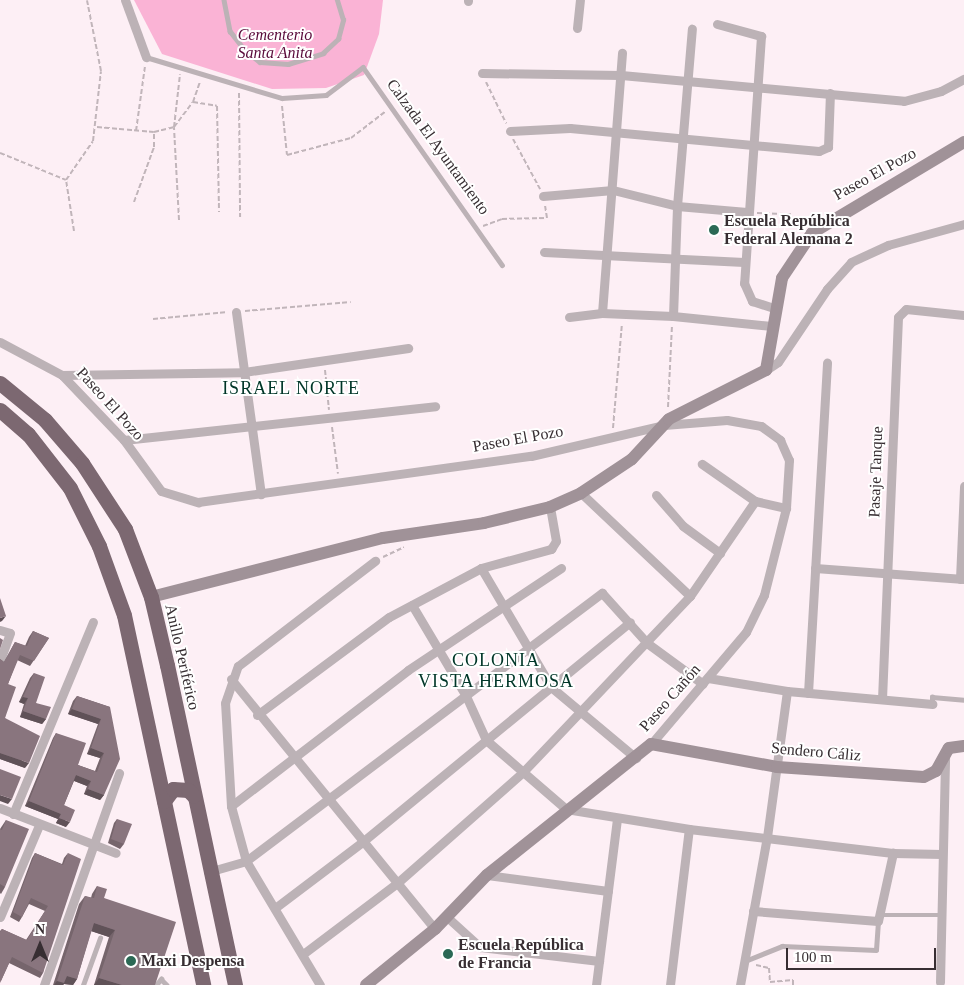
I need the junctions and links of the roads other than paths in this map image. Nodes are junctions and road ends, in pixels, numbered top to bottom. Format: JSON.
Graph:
{"nodes":[{"id":1,"x":125,"y":0,"type":"edge"},
{"id":2,"x":224,"y":0,"type":"edge"},
{"id":3,"x":336,"y":0,"type":"edge"},
{"id":4,"x":580,"y":0,"type":"edge"},
{"id":5,"x":717,"y":24,"type":"dead end"},
{"id":6,"x":577,"y":28,"type":"dead end"},
{"id":7,"x":692,"y":29,"type":"dead end"},
{"id":8,"x":622,"y":53,"type":"dead end"},
{"id":9,"x":146,"y":57,"type":"joint"},
{"id":10,"x":482,"y":73,"type":"road end"},
{"id":11,"x":621,"y":75,"type":"junction"},
{"id":12,"x":964,"y":79,"type":"edge"},
{"id":13,"x":688,"y":82,"type":"junction"},
{"id":14,"x":758,"y":86,"type":"junction"},
{"id":15,"x":830,"y":93,"type":"junction"},
{"id":16,"x":510,"y":131,"type":"road end"},
{"id":17,"x":616,"y":131,"type":"junction"},
{"id":18,"x":684,"y":139,"type":"junction"},
{"id":19,"x":964,"y":142,"type":"edge"},
{"id":20,"x":755,"y":145,"type":"junction"},
{"id":21,"x":613,"y":190,"type":"junction"},
{"id":22,"x":543,"y":196,"type":"road end"},
{"id":23,"x":677,"y":206,"type":"junction"},
{"id":24,"x":747,"y":212,"type":"junction"},
{"id":25,"x":964,"y":224,"type":"edge"},
{"id":26,"x":544,"y":252,"type":"dead end"},
{"id":27,"x":606,"y":253,"type":"junction"},
{"id":28,"x":676,"y":258,"type":"junction"},
{"id":29,"x":744,"y":262,"type":"junction"},
{"id":30,"x":502,"y":265,"type":"dead end"},
{"id":31,"x":774,"y":308,"type":"junction"},
{"id":32,"x":236,"y":312,"type":"road end"},
{"id":33,"x":602,"y":313,"type":"junction"},
{"id":34,"x":964,"y":315,"type":"edge"},
{"id":35,"x":673,"y":316,"type":"junction"},
{"id":36,"x":570,"y":317,"type":"dead end"},
{"id":37,"x":771,"y":326,"type":"junction"},
{"id":38,"x":0,"y":342,"type":"edge"},
{"id":39,"x":408,"y":348,"type":"dead end"},
{"id":40,"x":826,"y":362,"type":"dead end"},
{"id":41,"x":766,"y":370,"type":"junction"},
{"id":42,"x":244,"y":372,"type":"junction"},
{"id":43,"x":62,"y":375,"type":"junction"},
{"id":44,"x":0,"y":383,"type":"edge"},
{"id":45,"x":435,"y":406,"type":"dead end"},
{"id":46,"x":0,"y":410,"type":"edge"},
{"id":47,"x":667,"y":422,"type":"junction"},
{"id":48,"x":251,"y":425,"type":"junction"},
{"id":49,"x":124,"y":440,"type":"junction"},
{"id":50,"x":702,"y":464,"type":"dead end"},
{"id":51,"x":964,"y":486,"type":"edge"},
{"id":52,"x":581,"y":493,"type":"junction"},
{"id":53,"x":261,"y":494,"type":"junction"},
{"id":54,"x":656,"y":495,"type":"dead end"},
{"id":55,"x":755,"y":501,"type":"junction"},
{"id":56,"x":550,"y":507,"type":"junction"},
{"id":57,"x":786,"y":508,"type":"junction"},
{"id":58,"x":720,"y":553,"type":"junction"},
{"id":59,"x":375,"y":561,"type":"dead end"},
{"id":60,"x":481,"y":568,"type":"junction"},
{"id":61,"x":561,"y":568,"type":"dead end"},
{"id":62,"x":815,"y":568,"type":"junction"},
{"id":63,"x":887,"y":572,"type":"junction"},
{"id":64,"x":962,"y":579,"type":"edge"},
{"id":65,"x":690,"y":596,"type":"junction"},
{"id":66,"x":151,"y":597,"type":"junction"},
{"id":67,"x":412,"y":605,"type":"junction"},
{"id":68,"x":503,"y":611,"type":"junction"},
{"id":69,"x":94,"y":622,"type":"dead end"},
{"id":70,"x":630,"y":622,"type":"junction"},
{"id":71,"x":0,"y":630,"type":"edge"},
{"id":72,"x":647,"y":643,"type":"junction"},
{"id":73,"x":439,"y":651,"type":"junction"},
{"id":74,"x":527,"y":651,"type":"junction"},
{"id":75,"x":0,"y":661,"type":"edge"},
{"id":76,"x":231,"y":679,"type":"junction"},
{"id":77,"x":706,"y":681,"type":"junction"},
{"id":78,"x":551,"y":687,"type":"junction"},
{"id":79,"x":787,"y":691,"type":"junction"},
{"id":80,"x":808,"y":693,"type":"junction"},
{"id":81,"x":466,"y":696,"type":"junction"},
{"id":82,"x":882,"y":699,"type":"junction"},
{"id":83,"x":964,"y":700,"type":"edge"},
{"id":84,"x":932,"y":704,"type":"joint"},
{"id":85,"x":257,"y":715,"type":"junction"},
{"id":86,"x":580,"y":716,"type":"junction"},
{"id":87,"x":486,"y":740,"type":"junction"},
{"id":88,"x":650,"y":744,"type":"junction"},
{"id":89,"x":964,"y":746,"type":"edge"},
{"id":90,"x":945,"y":751,"type":"junction"},
{"id":91,"x":292,"y":757,"type":"junction"},
{"id":92,"x":636,"y":758,"type":"junction"},
{"id":93,"x":777,"y":767,"type":"junction"},
{"id":94,"x":120,"y":773,"type":"dead end"},
{"id":95,"x":522,"y":773,"type":"junction"},
{"id":96,"x":194,"y":796,"type":"junction"},
{"id":97,"x":329,"y":800,"type":"junction"},
{"id":98,"x":164,"y":801,"type":"junction"},
{"id":99,"x":231,"y":806,"type":"junction"},
{"id":100,"x":0,"y":808,"type":"edge"},
{"id":101,"x":566,"y":809,"type":"junction"},
{"id":102,"x":13,"y":814,"type":"junction"},
{"id":103,"x":617,"y":818,"type":"junction"},
{"id":104,"x":39,"y":825,"type":"junction"},
{"id":105,"x":689,"y":829,"type":"junction"},
{"id":106,"x":768,"y":837,"type":"junction"},
{"id":107,"x":361,"y":843,"type":"junction"},
{"id":108,"x":93,"y":847,"type":"junction"},
{"id":109,"x":116,"y":853,"type":"dead end"},
{"id":110,"x":893,"y":853,"type":"junction"},
{"id":111,"x":942,"y":854,"type":"junction"},
{"id":112,"x":246,"y":861,"type":"junction"},
{"id":113,"x":208,"y":872,"type":"junction"},
{"id":114,"x":487,"y":875,"type":"junction"},
{"id":115,"x":396,"y":884,"type":"junction"},
{"id":116,"x":608,"y":891,"type":"junction"},
{"id":117,"x":3,"y":899,"type":"edge"},
{"id":118,"x":275,"y":908,"type":"junction"},
{"id":119,"x":753,"y":911,"type":"junction"},
{"id":120,"x":940,"y":915,"type":"junction"},
{"id":121,"x":0,"y":917,"type":"edge"},
{"id":122,"x":447,"y":917,"type":"junction"},
{"id":123,"x":879,"y":918,"type":"junction"},
{"id":124,"x":435,"y":929,"type":"junction"},
{"id":125,"x":100,"y":938,"type":"dead end"},
{"id":126,"x":303,"y":954,"type":"junction"},
{"id":127,"x":599,"y":961,"type":"junction"},
{"id":128,"x":744,"y":962,"type":"junction"},
{"id":129,"x":940,"y":982,"type":"dead end"},
{"id":130,"x":44,"y":985,"type":"edge"},
{"id":131,"x":83,"y":985,"type":"edge"},
{"id":132,"x":156,"y":985,"type":"edge"},
{"id":133,"x":167,"y":985,"type":"edge"},
{"id":134,"x":203,"y":985,"type":"edge"},
{"id":135,"x":235,"y":985,"type":"edge"},
{"id":136,"x":320,"y":985,"type":"edge"},
{"id":137,"x":366,"y":985,"type":"edge"},
{"id":138,"x":596,"y":985,"type":"edge"},
{"id":139,"x":670,"y":985,"type":"edge"},
{"id":140,"x":740,"y":985,"type":"edge"}],
"edges":[{"from":1,"to":9,"type":"street"},
{"from":2,"to":3,"type":"lane"},
{"from":4,"to":6,"type":"street"},
{"from":5,"to":14,"type":"street"},
{"from":7,"to":13,"type":"street"},
{"from":8,"to":11,"type":"street"},
{"from":9,"to":30,"type":"lane","name":"Calzada El Ayuntamiento"},
{"from":10,"to":11,"type":"street"},
{"from":11,"to":13,"type":"street"},
{"from":11,"to":17,"type":"street"},
{"from":12,"to":15,"type":"street"},
{"from":13,"to":14,"type":"street"},
{"from":13,"to":18,"type":"street"},
{"from":14,"to":15,"type":"street"},
{"from":14,"to":20,"type":"street"},
{"from":15,"to":20,"type":"street"},
{"from":16,"to":17,"type":"street"},
{"from":17,"to":18,"type":"street"},
{"from":17,"to":21,"type":"street"},
{"from":18,"to":20,"type":"street"},
{"from":18,"to":23,"type":"street"},
{"from":19,"to":31,"type":"street","name":"Paseo El Pozo"},
{"from":20,"to":24,"type":"street"},
{"from":21,"to":22,"type":"street"},
{"from":21,"to":23,"type":"street"},
{"from":21,"to":27,"type":"street"},
{"from":23,"to":24,"type":"street"},
{"from":23,"to":28,"type":"street"},
{"from":24,"to":29,"type":"street"},
{"from":25,"to":41,"type":"street"},
{"from":26,"to":27,"type":"street"},
{"from":27,"to":28,"type":"street"},
{"from":27,"to":33,"type":"street"},
{"from":28,"to":29,"type":"street"},
{"from":28,"to":35,"type":"street"},
{"from":29,"to":31,"type":"street"},
{"from":31,"to":37,"type":"street","name":"Paseo El Pozo"},
{"from":32,"to":42,"type":"street"},
{"from":33,"to":35,"type":"street"},
{"from":33,"to":36,"type":"street"},
{"from":34,"to":63,"type":"street","name":"Pasaje Tanque"},
{"from":35,"to":37,"type":"street"},
{"from":37,"to":41,"type":"street","name":"Paseo El Pozo"},
{"from":38,"to":43,"type":"street","name":"Paseo El Pozo"},
{"from":39,"to":42,"type":"street"},
{"from":40,"to":62,"type":"street"},
{"from":41,"to":47,"type":"street","name":"Paseo El Pozo"},
{"from":42,"to":43,"type":"street"},
{"from":42,"to":48,"type":"street"},
{"from":43,"to":49,"type":"street","name":"Paseo El Pozo"},
{"from":44,"to":66,"type":"highway","name":"Anillo Periférico"},
{"from":45,"to":48,"type":"street"},
{"from":46,"to":98,"type":"highway"},
{"from":47,"to":52,"type":"street"},
{"from":47,"to":53,"type":"street","name":"Paseo El Pozo"},
{"from":47,"to":57,"type":"street","name":"Paseo Cañón"},
{"from":48,"to":49,"type":"street"},
{"from":48,"to":53,"type":"street"},
{"from":49,"to":53,"type":"street","name":"Paseo El Pozo"},
{"from":50,"to":55,"type":"street"},
{"from":51,"to":64,"type":"street"},
{"from":52,"to":56,"type":"street"},
{"from":52,"to":65,"type":"street"},
{"from":54,"to":58,"type":"street"},
{"from":55,"to":57,"type":"street"},
{"from":55,"to":58,"type":"street"},
{"from":56,"to":60,"type":"street"},
{"from":56,"to":66,"type":"street"},
{"from":57,"to":77,"type":"street","name":"Paseo Cañón"},
{"from":58,"to":65,"type":"street"},
{"from":59,"to":76,"type":"street"},
{"from":60,"to":67,"type":"street"},
{"from":60,"to":68,"type":"street"},
{"from":61,"to":68,"type":"street"},
{"from":62,"to":63,"type":"street"},
{"from":62,"to":80,"type":"street"},
{"from":63,"to":64,"type":"street"},
{"from":63,"to":82,"type":"street","name":"Pasaje Tanque"},
{"from":65,"to":72,"type":"street"},
{"from":66,"to":96,"type":"highway","name":"Anillo Periférico"},
{"from":67,"to":73,"type":"street"},
{"from":67,"to":85,"type":"street"},
{"from":68,"to":73,"type":"street"},
{"from":68,"to":74,"type":"street"},
{"from":69,"to":102,"type":"street"},
{"from":70,"to":72,"type":"street"},
{"from":70,"to":74,"type":"street"},
{"from":70,"to":78,"type":"street"},
{"from":71,"to":75,"type":"street"},
{"from":72,"to":77,"type":"street"},
{"from":72,"to":86,"type":"street"},
{"from":73,"to":81,"type":"street"},
{"from":73,"to":91,"type":"street"},
{"from":74,"to":78,"type":"street"},
{"from":74,"to":81,"type":"street"},
{"from":76,"to":85,"type":"street"},
{"from":76,"to":99,"type":"street"},
{"from":77,"to":79,"type":"street"},
{"from":77,"to":88,"type":"street","name":"Paseo Cañón"},
{"from":78,"to":86,"type":"street"},
{"from":78,"to":87,"type":"street"},
{"from":79,"to":80,"type":"street"},
{"from":79,"to":93,"type":"street"},
{"from":80,"to":82,"type":"street"},
{"from":81,"to":87,"type":"street"},
{"from":81,"to":97,"type":"street"},
{"from":82,"to":84,"type":"street"},
{"from":83,"to":84,"type":"lane"},
{"from":85,"to":91,"type":"street"},
{"from":86,"to":92,"type":"street"},
{"from":86,"to":95,"type":"street"},
{"from":87,"to":95,"type":"street"},
{"from":87,"to":107,"type":"street"},
{"from":88,"to":92,"type":"street","name":"Paseo Cañón"},
{"from":88,"to":93,"type":"street","name":"Sendero Cáliz"},
{"from":89,"to":90,"type":"street"},
{"from":90,"to":93,"type":"street","name":"Sendero Cáliz"},
{"from":90,"to":111,"type":"street"},
{"from":91,"to":97,"type":"street"},
{"from":91,"to":99,"type":"street"},
{"from":92,"to":101,"type":"street","name":"Paseo Cañón"},
{"from":93,"to":106,"type":"street"},
{"from":94,"to":108,"type":"street"},
{"from":95,"to":101,"type":"street"},
{"from":95,"to":115,"type":"street"},
{"from":96,"to":98,"type":"highway"},
{"from":96,"to":113,"type":"highway","name":"Anillo Periférico"},
{"from":97,"to":107,"type":"street"},
{"from":97,"to":112,"type":"street"},
{"from":98,"to":134,"type":"highway"},
{"from":99,"to":112,"type":"street"},
{"from":100,"to":102,"type":"street"},
{"from":101,"to":103,"type":"street"},
{"from":101,"to":114,"type":"street","name":"Paseo Cañón"},
{"from":102,"to":104,"type":"street"},
{"from":103,"to":105,"type":"street"},
{"from":103,"to":116,"type":"street"},
{"from":104,"to":108,"type":"street"},
{"from":104,"to":117,"type":"street"},
{"from":105,"to":106,"type":"street"},
{"from":105,"to":139,"type":"street"},
{"from":106,"to":110,"type":"street"},
{"from":106,"to":119,"type":"street"},
{"from":107,"to":115,"type":"street"},
{"from":107,"to":118,"type":"street"},
{"from":108,"to":109,"type":"street"},
{"from":108,"to":130,"type":"street"},
{"from":110,"to":111,"type":"street"},
{"from":110,"to":123,"type":"street"},
{"from":111,"to":120,"type":"street"},
{"from":112,"to":113,"type":"street"},
{"from":112,"to":118,"type":"street"},
{"from":113,"to":135,"type":"highway","name":"Anillo Periférico"},
{"from":114,"to":116,"type":"street"},
{"from":114,"to":122,"type":"street","name":"Paseo Cañón"},
{"from":115,"to":124,"type":"street"},
{"from":115,"to":126,"type":"street"},
{"from":116,"to":127,"type":"street"},
{"from":117,"to":121,"type":"street"},
{"from":118,"to":126,"type":"street"},
{"from":119,"to":123,"type":"street"},
{"from":119,"to":128,"type":"street"},
{"from":120,"to":123,"type":"lane"},
{"from":120,"to":129,"type":"street"},
{"from":122,"to":124,"type":"street","name":"Paseo Cañón"},
{"from":122,"to":127,"type":"street"},
{"from":123,"to":128,"type":"lane"},
{"from":124,"to":137,"type":"street","name":"Paseo Cañón"},
{"from":125,"to":131,"type":"lane"},
{"from":126,"to":136,"type":"street"},
{"from":127,"to":138,"type":"street"},
{"from":128,"to":140,"type":"street"},
{"from":132,"to":133,"type":"lane"}]}
